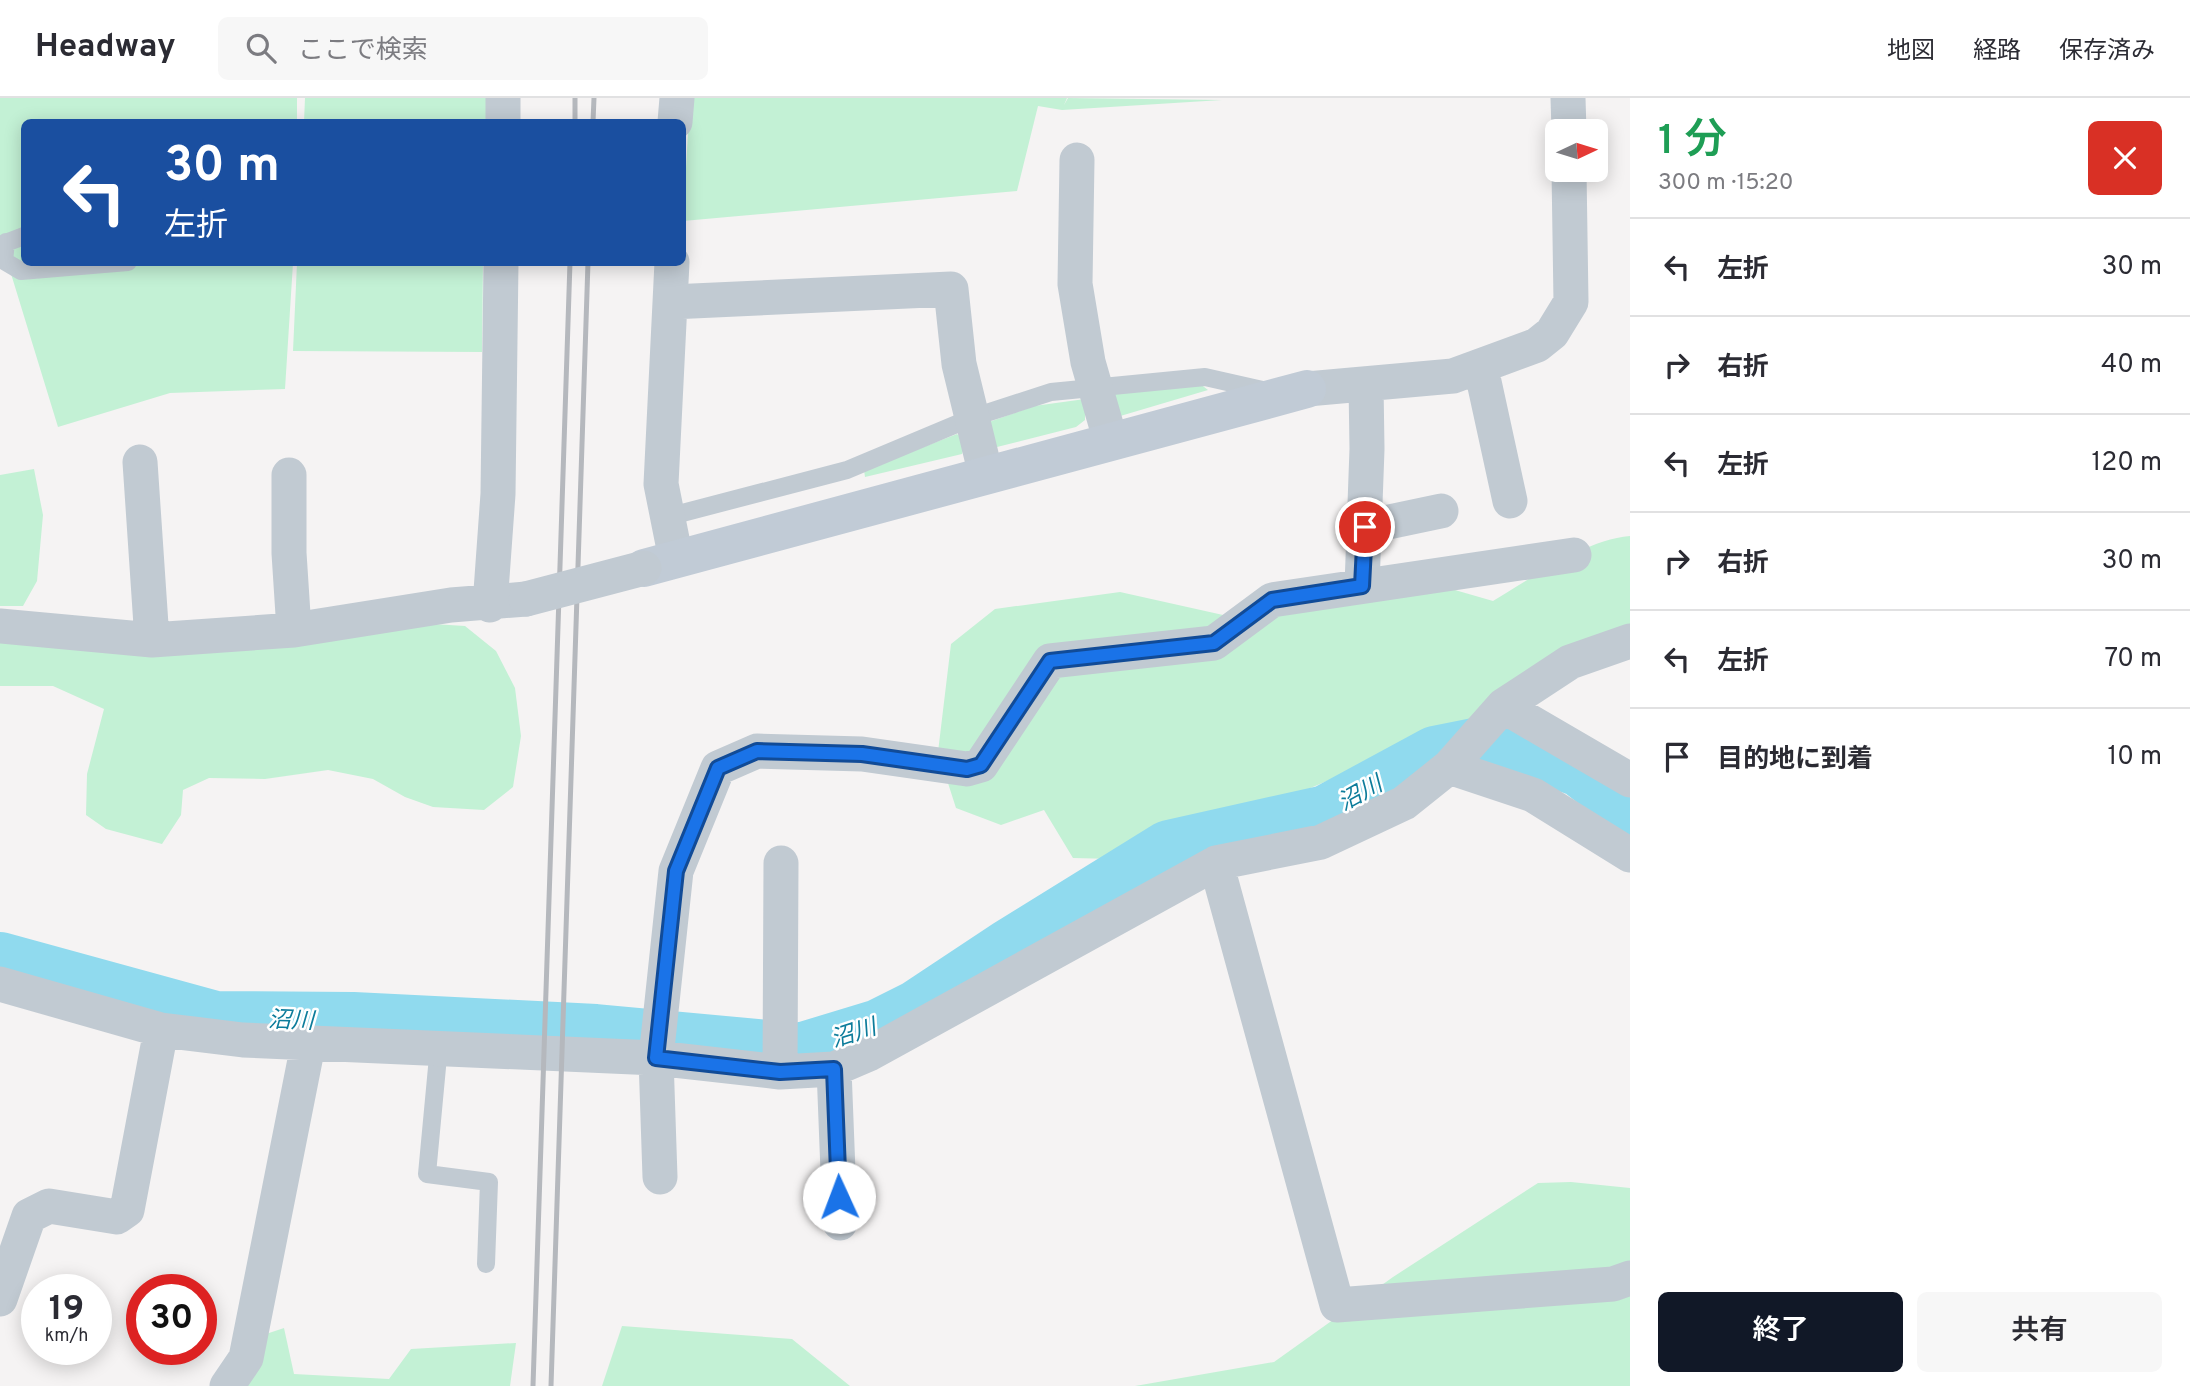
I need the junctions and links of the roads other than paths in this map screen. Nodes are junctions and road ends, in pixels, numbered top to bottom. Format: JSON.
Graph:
{"nodes":[{"id":1,"x":503,"y":98,"type":"edge"},
{"id":2,"x":677,"y":98,"type":"edge"},
{"id":3,"x":1568,"y":98,"type":"edge"},
{"id":4,"x":503,"y":119,"type":"edge"},
{"id":5,"x":675,"y":119,"type":"edge"},
{"id":6,"x":1569,"y":119,"type":"edge"},
{"id":7,"x":1077,"y":160,"type":"dead end"},
{"id":8,"x":1569,"y":182,"type":"edge"},
{"id":9,"x":21,"y":237,"type":"edge"},
{"id":10,"x":3,"y":243,"type":"edge"},
{"id":11,"x":80,"y":266,"type":"edge"},
{"id":12,"x":501,"y":266,"type":"edge"},
{"id":13,"x":672,"y":266,"type":"edge"},
{"id":14,"x":671,"y":302,"type":"junction"},
{"id":15,"x":1481,"y":368,"type":"junction"},
{"id":16,"x":1366,"y":384,"type":"junction"},
{"id":17,"x":1096,"y":389,"type":"junction"},
{"id":18,"x":1295,"y":392,"type":"junction"},
{"id":19,"x":971,"y":418,"type":"junction"},
{"id":20,"x":1111,"y":442,"type":"junction"},
{"id":21,"x":140,"y":462,"type":"dead end"},
{"id":22,"x":289,"y":475,"type":"dead end"},
{"id":23,"x":986,"y":475,"type":"junction"},
{"id":24,"x":1510,"y":501,"type":"dead end"},
{"id":25,"x":1441,"y":511,"type":"dead end"},
{"id":26,"x":667,"y":517,"type":"junction"},
{"id":27,"x":1365,"y":527,"type":"junction"},
{"id":28,"x":1574,"y":555,"type":"dead end"},
{"id":29,"x":660,"y":563,"type":"junction"},
{"id":30,"x":1362,"y":586,"type":"junction"},
{"id":31,"x":490,"y":605,"type":"junction"},
{"id":32,"x":0,"y":625,"type":"edge"},
{"id":33,"x":294,"y":630,"type":"junction"},
{"id":34,"x":152,"y":640,"type":"junction"},
{"id":35,"x":1630,"y":641,"type":"edge"},
{"id":36,"x":1492,"y":719,"type":"junction"},
{"id":37,"x":1449,"y":767,"type":"junction"},
{"id":38,"x":1630,"y":780,"type":"edge"},
{"id":39,"x":1630,"y":855,"type":"edge"},
{"id":40,"x":781,"y":863,"type":"dead end"},
{"id":41,"x":1216,"y":863,"type":"junction"},
{"id":42,"x":0,"y":984,"type":"edge"},
{"id":43,"x":161,"y":1030,"type":"junction"},
{"id":44,"x":658,"y":1040,"type":"junction"},
{"id":45,"x":308,"y":1045,"type":"junction"},
{"id":46,"x":439,"y":1046,"type":"junction"},
{"id":47,"x":834,"y":1069,"type":"junction"},
{"id":48,"x":780,"y":1072,"type":"junction"},
{"id":49,"x":660,"y":1177,"type":"dead end"},
{"id":50,"x":840,"y":1223,"type":"dead end"},
{"id":51,"x":485,"y":1264,"type":"dead end"},
{"id":52,"x":1630,"y":1278,"type":"edge"},
{"id":53,"x":0,"y":1299,"type":"edge"},
{"id":54,"x":227,"y":1386,"type":"edge"}],
"edges":[{"from":1,"to":4,"type":"street"},
{"from":2,"to":5,"type":"street"},
{"from":3,"to":6,"type":"street"},
{"from":7,"to":17,"type":"street"},
{"from":8,"to":15,"type":"street"},
{"from":9,"to":10,"type":"lane"},
{"from":10,"to":11,"type":"lane"},
{"from":12,"to":31,"type":"street"},
{"from":13,"to":14,"type":"street"},
{"from":14,"to":19,"type":"street"},
{"from":14,"to":26,"type":"street"},
{"from":15,"to":16,"type":"street"},
{"from":15,"to":24,"type":"street"},
{"from":16,"to":18,"type":"street"},
{"from":16,"to":27,"type":"street"},
{"from":17,"to":18,"type":"lane"},
{"from":17,"to":19,"type":"lane"},
{"from":17,"to":20,"type":"street"},
{"from":18,"to":20,"type":"street"},
{"from":19,"to":23,"type":"street"},
{"from":19,"to":26,"type":"lane"},
{"from":20,"to":23,"type":"street"},
{"from":21,"to":34,"type":"street"},
{"from":22,"to":33,"type":"street"},
{"from":23,"to":29,"type":"street"},
{"from":25,"to":27,"type":"street"},
{"from":26,"to":29,"type":"street"},
{"from":27,"to":30,"type":"street"},
{"from":28,"to":30,"type":"street"},
{"from":29,"to":31,"type":"street","bridge":true},
{"from":30,"to":44,"type":"street"},
{"from":31,"to":33,"type":"street"},
{"from":32,"to":34,"type":"street"},
{"from":33,"to":34,"type":"street"},
{"from":35,"to":36,"type":"street"},
{"from":36,"to":37,"type":"street"},
{"from":36,"to":38,"type":"street"},
{"from":37,"to":39,"type":"street"},
{"from":37,"to":41,"type":"street"},
{"from":40,"to":48,"type":"street"},
{"from":41,"to":47,"type":"street"},
{"from":41,"to":52,"type":"street"},
{"from":42,"to":43,"type":"street"},
{"from":43,"to":45,"type":"street"},
{"from":43,"to":53,"type":"street"},
{"from":44,"to":46,"type":"street"},
{"from":44,"to":48,"type":"street"},
{"from":44,"to":49,"type":"street"},
{"from":45,"to":46,"type":"street"},
{"from":45,"to":54,"type":"street"},
{"from":46,"to":51,"type":"lane"},
{"from":47,"to":48,"type":"street"},
{"from":47,"to":50,"type":"street"}]}
